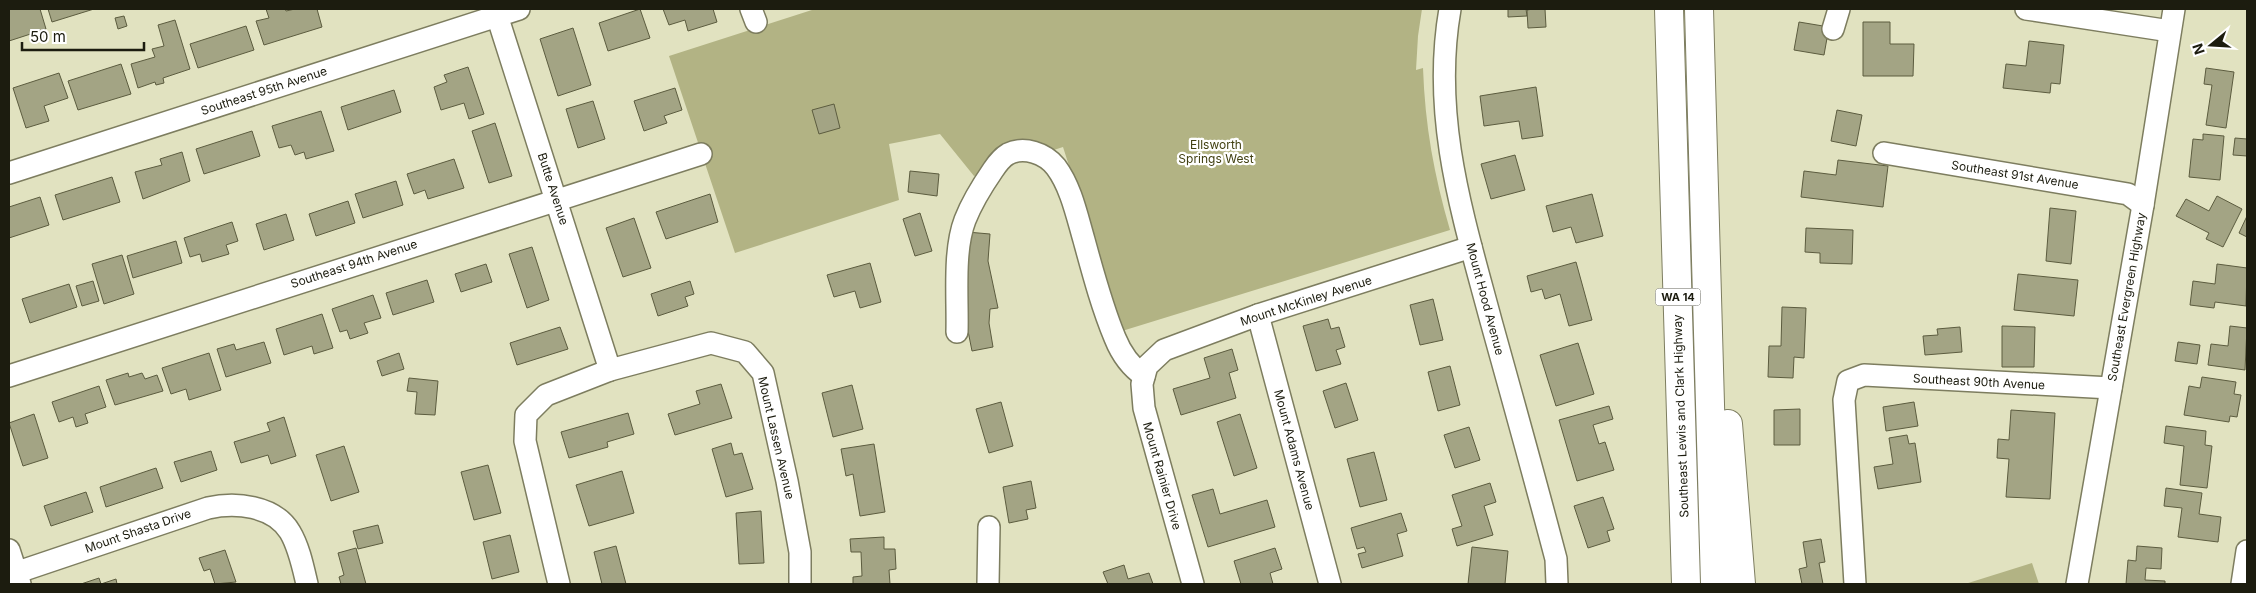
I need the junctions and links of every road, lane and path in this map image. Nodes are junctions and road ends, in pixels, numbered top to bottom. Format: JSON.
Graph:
{"nodes":[{"id":1,"x":519,"y":9,"type":"edge"},
{"id":2,"x":1450,"y":9,"type":"edge"},
{"id":3,"x":1669,"y":9,"type":"edge"},
{"id":4,"x":1699,"y":9,"type":"edge"},
{"id":5,"x":1839,"y":9,"type":"edge"},
{"id":6,"x":2026,"y":9,"type":"edge"},
{"id":7,"x":2174,"y":9,"type":"edge"},
{"id":8,"x":497,"y":12,"type":"edge"},
{"id":9,"x":1833,"y":29,"type":"dead end"},
{"id":10,"x":2170,"y":30,"type":"junction"},
{"id":11,"x":1884,"y":153,"type":"dead end"},
{"id":12,"x":701,"y":154,"type":"dead end"},
{"id":13,"x":9,"y":173,"type":"edge"},
{"id":14,"x":556,"y":199,"type":"junction"},
{"id":15,"x":2143,"y":205,"type":"junction"},
{"id":16,"x":1471,"y":247,"type":"junction"},
{"id":17,"x":1258,"y":315,"type":"junction"},
{"id":18,"x":957,"y":332,"type":"dead end"},
{"id":19,"x":1709,"y":360,"type":"junction"},
{"id":20,"x":610,"y":370,"type":"junction"},
{"id":21,"x":1146,"y":371,"type":"junction"},
{"id":22,"x":9,"y":376,"type":"edge"},
{"id":23,"x":2110,"y":388,"type":"junction"},
{"id":24,"x":989,"y":527,"type":"dead end"},
{"id":25,"x":9,"y":550,"type":"edge"},
{"id":26,"x":2247,"y":551,"type":"edge"},
{"id":27,"x":15,"y":578,"type":"edge"},
{"id":28,"x":307,"y":584,"type":"edge"},
{"id":29,"x":558,"y":584,"type":"edge"},
{"id":30,"x":800,"y":584,"type":"edge"},
{"id":31,"x":988,"y":584,"type":"edge"},
{"id":32,"x":1193,"y":584,"type":"edge"},
{"id":33,"x":1330,"y":584,"type":"edge"},
{"id":34,"x":1557,"y":584,"type":"edge"},
{"id":35,"x":1686,"y":584,"type":"edge"},
{"id":36,"x":1715,"y":584,"type":"edge"},
{"id":37,"x":1741,"y":584,"type":"edge"},
{"id":38,"x":1855,"y":584,"type":"edge"},
{"id":39,"x":2077,"y":584,"type":"edge"},
{"id":40,"x":2242,"y":584,"type":"edge"}],
"edges":[{"from":1,"to":8,"type":"street","name":"Southeast 95th Avenue"},
{"from":2,"to":16,"type":"street","name":"Mount Hood Avenue"},
{"from":3,"to":35,"type":"highway","name":"Southeast Lewis and Clark Highway","number":"WA 14"},
{"from":4,"to":19,"type":"highway","number":"WA 14"},
{"from":5,"to":9,"type":"street"},
{"from":6,"to":10,"type":"street"},
{"from":7,"to":10,"type":"street","name":"Southeast Evergreen Highway"},
{"from":8,"to":13,"type":"street","name":"Southeast 95th Avenue"},
{"from":8,"to":14,"type":"street","name":"Butte Avenue"},
{"from":10,"to":15,"type":"street","name":"Southeast Evergreen Highway"},
{"from":11,"to":15,"type":"street","name":"Southeast 91st Avenue"},
{"from":12,"to":14,"type":"street","name":"Southeast 94th Avenue"},
{"from":14,"to":20,"type":"street","name":"Butte Avenue"},
{"from":14,"to":22,"type":"street","name":"Southeast 94th Avenue"},
{"from":15,"to":23,"type":"street","name":"Southeast Evergreen Highway"},
{"from":16,"to":17,"type":"street","name":"Mount McKinley Avenue"},
{"from":16,"to":34,"type":"street","name":"Mount Hood Avenue"},
{"from":17,"to":21,"type":"street","name":"Mount McKinley Avenue"},
{"from":17,"to":33,"type":"street","name":"Mount Adams Avenue"},
{"from":18,"to":21,"type":"street"},
{"from":19,"to":36,"type":"highway","number":"WA 14"},
{"from":19,"to":37,"type":"highway"},
{"from":20,"to":29,"type":"street","name":"Mount Lassen Avenue"},
{"from":20,"to":30,"type":"street","name":"Mount Lassen Avenue"},
{"from":21,"to":32,"type":"street","name":"Mount Rainier Drive"},
{"from":23,"to":38,"type":"street","name":"Southeast 90th Avenue"},
{"from":23,"to":39,"type":"street","name":"Southeast Evergreen Highway"},
{"from":24,"to":31,"type":"street"},
{"from":25,"to":27,"type":"street"},
{"from":26,"to":40,"type":"street"},
{"from":27,"to":28,"type":"street","name":"Mount Shasta Drive"}]}
